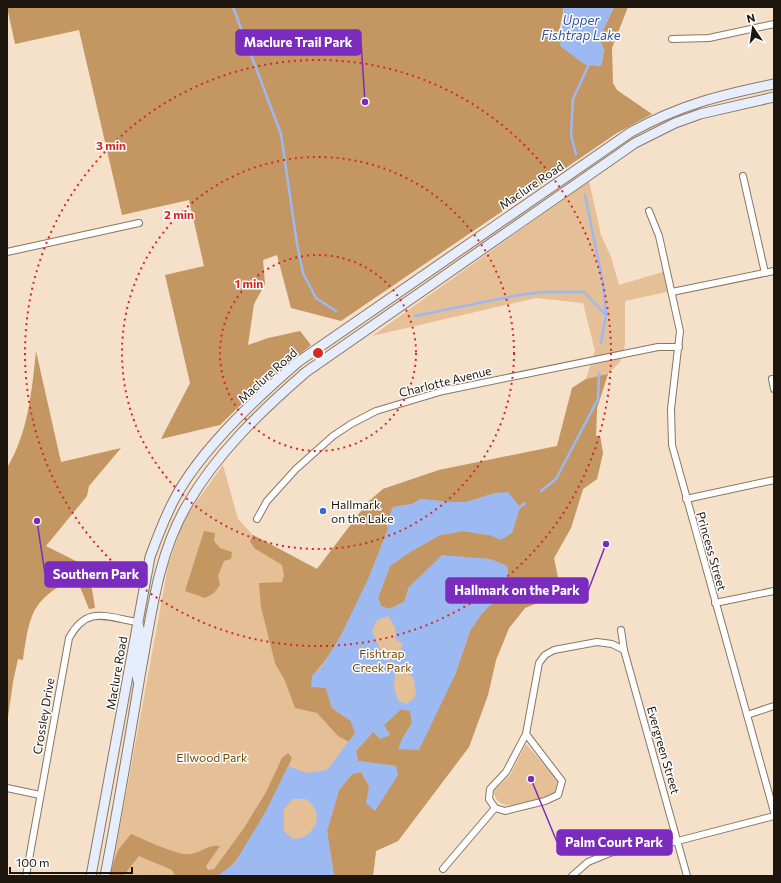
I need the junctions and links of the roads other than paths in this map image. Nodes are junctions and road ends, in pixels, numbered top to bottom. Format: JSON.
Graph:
{"nodes":[{"id":1,"x":774,"y":24,"type":"edge"},
{"id":2,"x":672,"y":39,"type":"dead end"},
{"id":3,"x":774,"y":84,"type":"edge"},
{"id":4,"x":774,"y":96,"type":"edge"},
{"id":5,"x":743,"y":176,"type":"dead end"},
{"id":6,"x":649,"y":211,"type":"dead end"},
{"id":7,"x":139,"y":224,"type":"dead end"},
{"id":8,"x":7,"y":252,"type":"edge"},
{"id":9,"x":774,"y":271,"type":"edge"},
{"id":10,"x":765,"y":273,"type":"junction"},
{"id":11,"x":672,"y":292,"type":"junction"},
{"id":12,"x":680,"y":347,"type":"junction"},
{"id":13,"x":772,"y":379,"type":"dead end"},
{"id":14,"x":774,"y":389,"type":"edge"},
{"id":15,"x":774,"y":480,"type":"edge"},
{"id":16,"x":686,"y":499,"type":"junction"},
{"id":17,"x":257,"y":519,"type":"dead end"},
{"id":18,"x":774,"y":591,"type":"edge"},
{"id":19,"x":715,"y":604,"type":"junction"},
{"id":20,"x":137,"y":622,"type":"junction"},
{"id":21,"x":621,"y":630,"type":"dead end"},
{"id":22,"x":624,"y":650,"type":"junction"},
{"id":23,"x":139,"y":684,"type":"junction"},
{"id":24,"x":774,"y":706,"type":"edge"},
{"id":25,"x":747,"y":715,"type":"junction"},
{"id":26,"x":526,"y":734,"type":"junction"},
{"id":27,"x":7,"y":788,"type":"edge"},
{"id":28,"x":40,"y":795,"type":"junction"},
{"id":29,"x":494,"y":808,"type":"junction"},
{"id":30,"x":774,"y":812,"type":"edge"},
{"id":31,"x":774,"y":816,"type":"edge"},
{"id":32,"x":678,"y":841,"type":"junction"},
{"id":33,"x":443,"y":869,"type":"dead end"},
{"id":34,"x":26,"y":876,"type":"edge"},
{"id":35,"x":90,"y":876,"type":"edge"},
{"id":36,"x":105,"y":876,"type":"edge"},
{"id":37,"x":572,"y":876,"type":"edge"},
{"id":38,"x":687,"y":876,"type":"edge"}],
"edges":[{"from":1,"to":2,"type":"street"},
{"from":3,"to":20,"type":"main road","name":"Maclure Road"},
{"from":4,"to":23,"type":"main road","name":"Maclure Road"},
{"from":5,"to":10,"type":"street"},
{"from":6,"to":11,"type":"street","name":"Princess Street"},
{"from":7,"to":8,"type":"street"},
{"from":9,"to":10,"type":"street"},
{"from":10,"to":11,"type":"street"},
{"from":11,"to":12,"type":"street","name":"Princess Street"},
{"from":12,"to":16,"type":"street","name":"Princess Street"},
{"from":12,"to":17,"type":"street","name":"Charlotte Avenue"},
{"from":13,"to":14,"type":"street"},
{"from":15,"to":16,"type":"street"},
{"from":16,"to":19,"type":"street","name":"Princess Street"},
{"from":18,"to":19,"type":"street"},
{"from":19,"to":25,"type":"street","name":"Princess Street"},
{"from":20,"to":23,"type":"main road"},
{"from":20,"to":28,"type":"street","name":"Crossley Drive"},
{"from":20,"to":35,"type":"main road","name":"Maclure Road"},
{"from":21,"to":22,"type":"street","name":"Evergreen Street"},
{"from":22,"to":26,"type":"street"},
{"from":22,"to":32,"type":"street","name":"Evergreen Street"},
{"from":23,"to":36,"type":"main road","name":"Maclure Road"},
{"from":24,"to":25,"type":"street"},
{"from":25,"to":30,"type":"street","name":"Princess Street"},
{"from":26,"to":29,"type":"street"},
{"from":26,"to":29,"type":"street"},
{"from":27,"to":28,"type":"street"},
{"from":28,"to":34,"type":"street","name":"Crossley Drive"},
{"from":29,"to":33,"type":"street"},
{"from":31,"to":32,"type":"street"},
{"from":32,"to":37,"type":"street"},
{"from":32,"to":38,"type":"street","name":"Evergreen Street"}]}
